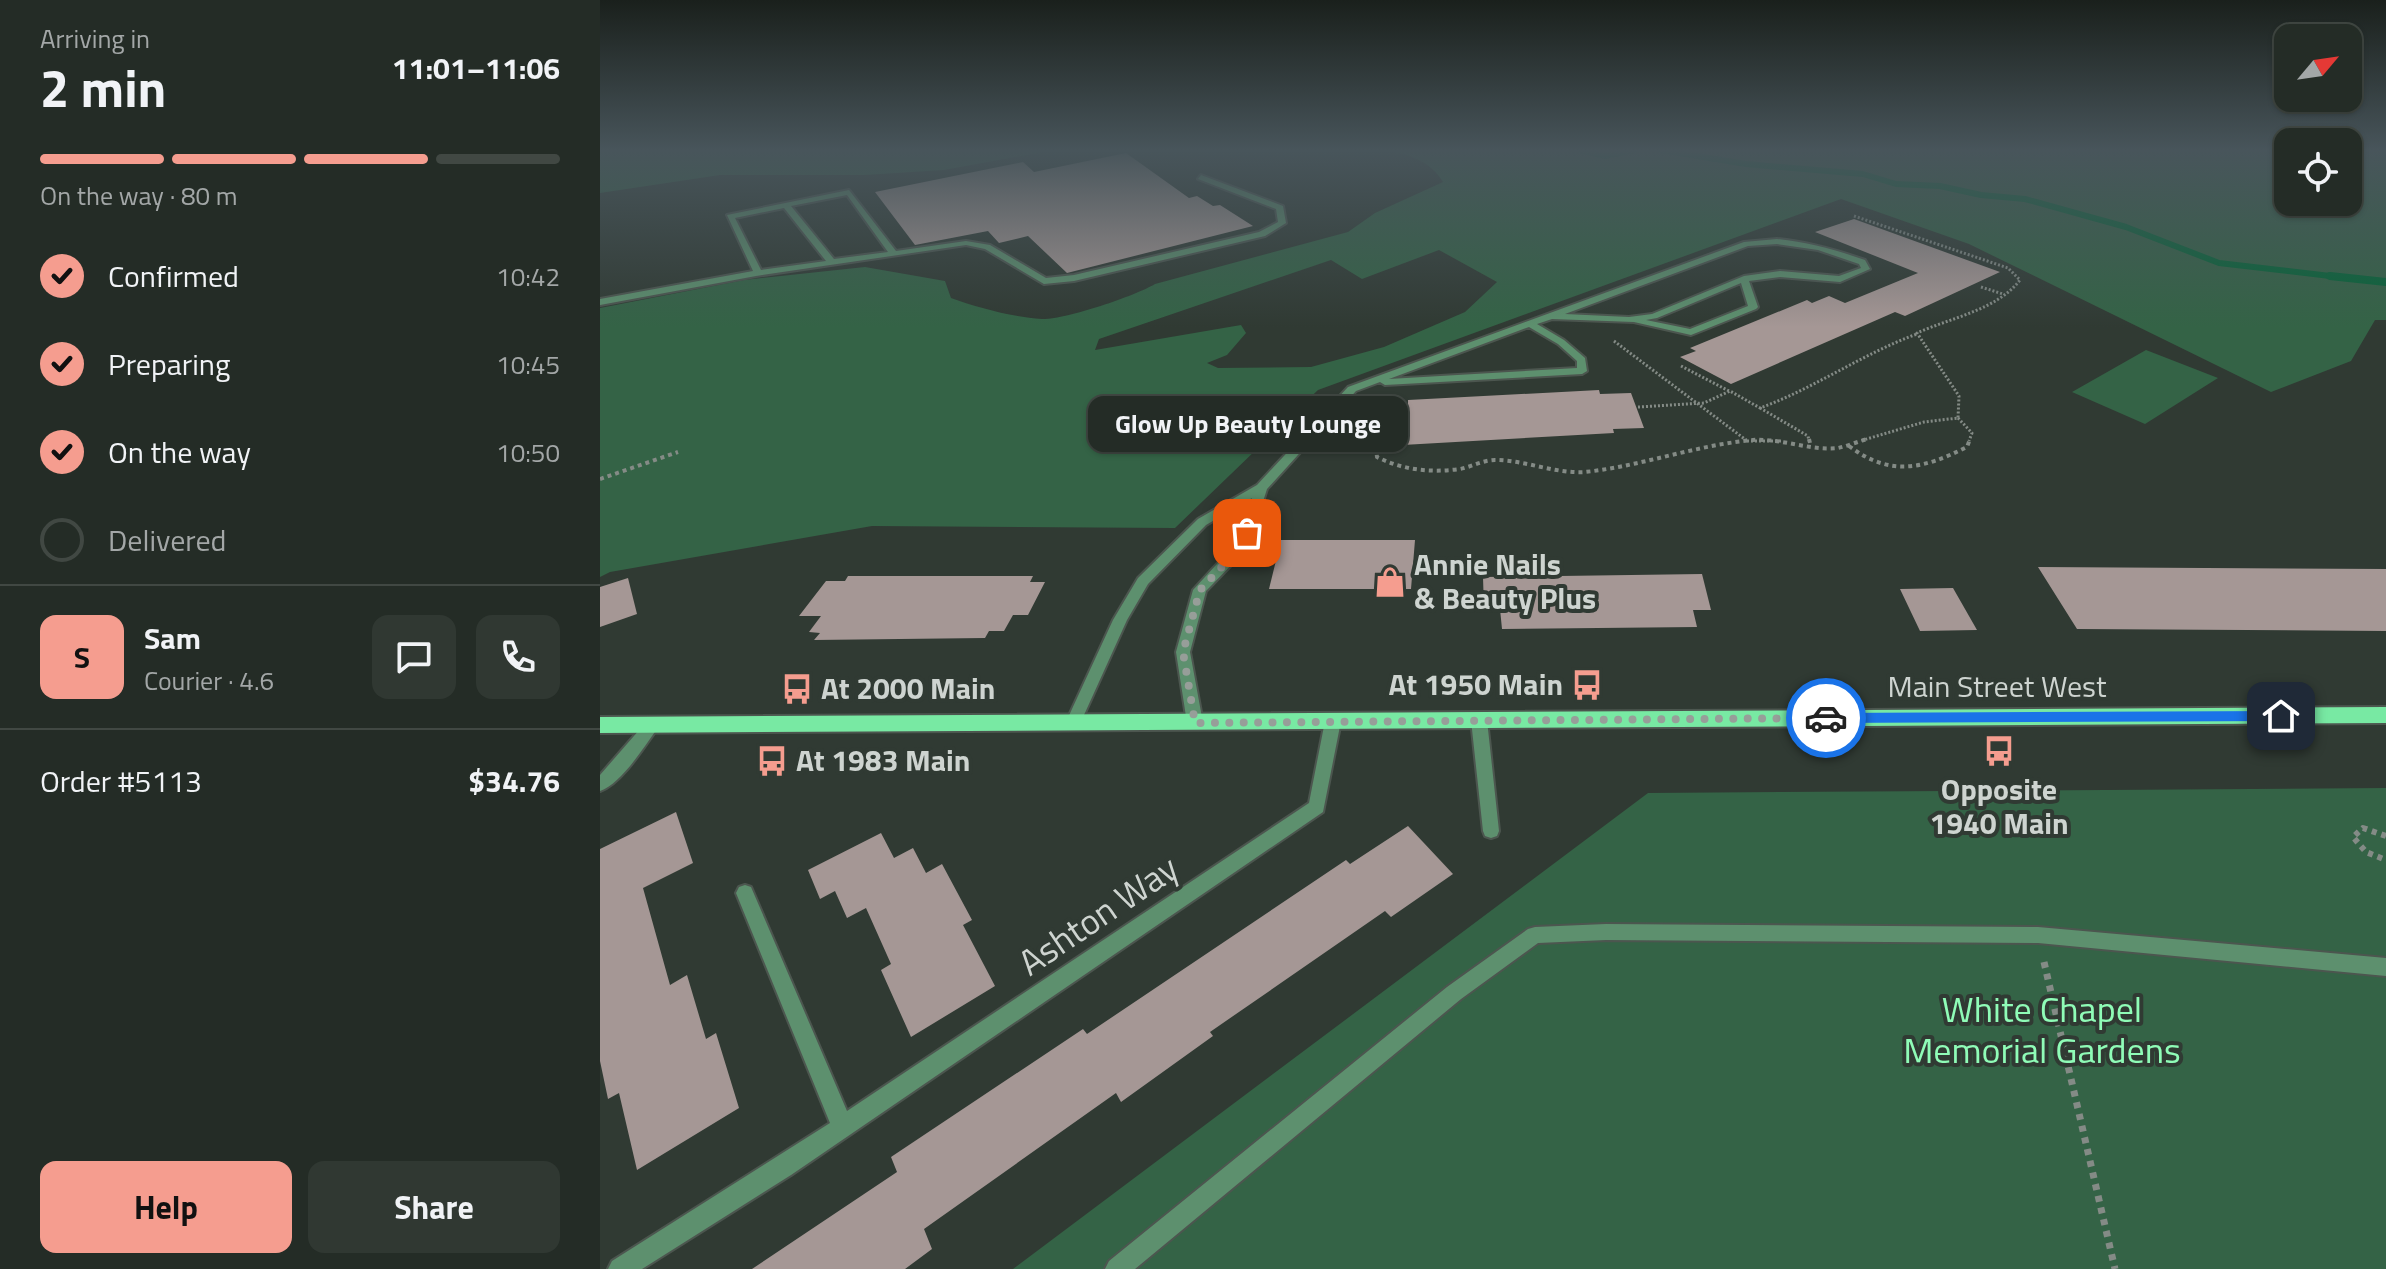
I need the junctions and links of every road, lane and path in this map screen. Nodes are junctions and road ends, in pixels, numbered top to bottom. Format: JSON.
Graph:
{"nodes":[{"id":1,"x":766,"y":209,"type":"edge"},
{"id":2,"x":789,"y":209,"type":"edge"},
{"id":3,"x":861,"y":209,"type":"edge"},
{"id":4,"x":1280,"y":209,"type":"edge"},
{"id":5,"x":1854,"y":216,"type":"dead end"},
{"id":6,"x":1783,"y":241,"type":"junction"},
{"id":7,"x":894,"y":254,"type":"junction"},
{"id":8,"x":832,"y":263,"type":"junction"},
{"id":9,"x":1853,"y":267,"type":"dead end"},
{"id":10,"x":756,"y":273,"type":"junction"},
{"id":11,"x":1744,"y":279,"type":"junction"},
{"id":12,"x":1981,"y":287,"type":"dead end"},
{"id":13,"x":2004,"y":295,"type":"junction"},
{"id":14,"x":600,"y":302,"type":"edge"},
{"id":15,"x":1552,"y":316,"type":"junction"},
{"id":16,"x":1629,"y":320,"type":"junction"},
{"id":17,"x":1530,"y":324,"type":"junction"},
{"id":18,"x":1917,"y":333,"type":"junction"},
{"id":19,"x":1602,"y":335,"type":"dead end"},
{"id":20,"x":1561,"y":364,"type":"dead end"},
{"id":21,"x":1681,"y":366,"type":"dead end"},
{"id":22,"x":1480,"y":377,"type":"junction"},
{"id":23,"x":1369,"y":383,"type":"junction"},
{"id":24,"x":1730,"y":391,"type":"junction"},
{"id":25,"x":1698,"y":403,"type":"junction"},
{"id":26,"x":1638,"y":407,"type":"dead end"},
{"id":27,"x":1760,"y":408,"type":"junction"},
{"id":28,"x":1958,"y":418,"type":"junction"},
{"id":29,"x":1374,"y":435,"type":"dead end"},
{"id":30,"x":1746,"y":441,"type":"junction"},
{"id":31,"x":1810,"y":443,"type":"junction"},
{"id":32,"x":1848,"y":445,"type":"junction"},
{"id":33,"x":678,"y":452,"type":"dead end"},
{"id":34,"x":600,"y":479,"type":"edge"},
{"id":35,"x":1261,"y":488,"type":"junction"},
{"id":36,"x":2386,"y":715,"type":"edge"},
{"id":37,"x":1479,"y":720,"type":"junction"},
{"id":38,"x":1333,"y":721,"type":"junction"},
{"id":39,"x":1074,"y":722,"type":"junction"},
{"id":40,"x":1195,"y":723,"type":"junction"},
{"id":41,"x":600,"y":725,"type":"edge"},
{"id":42,"x":652,"y":725,"type":"junction"},
{"id":43,"x":600,"y":785,"type":"edge"},
{"id":44,"x":1491,"y":831,"type":"dead end"},
{"id":45,"x":2386,"y":836,"type":"edge"},
{"id":46,"x":2386,"y":860,"type":"edge"},
{"id":47,"x":745,"y":893,"type":"dead end"},
{"id":48,"x":2038,"y":935,"type":"junction"},
{"id":49,"x":2386,"y":967,"type":"edge"},
{"id":50,"x":842,"y":1125,"type":"junction"},
{"id":51,"x":620,"y":1269,"type":"edge"},
{"id":52,"x":1117,"y":1269,"type":"edge"},
{"id":53,"x":2115,"y":1269,"type":"edge"}],
"edges":[{"from":1,"to":10,"type":"lane"},
{"from":2,"to":8,"type":"lane"},
{"from":3,"to":7,"type":"lane"},
{"from":4,"to":7,"type":"lane"},
{"from":5,"to":13,"type":"path"},
{"from":6,"to":9,"type":"lane"},
{"from":6,"to":11,"type":"lane"},
{"from":6,"to":15,"type":"lane"},
{"from":7,"to":8,"type":"lane"},
{"from":8,"to":10,"type":"lane"},
{"from":10,"to":14,"type":"lane"},
{"from":11,"to":16,"type":"lane"},
{"from":11,"to":16,"type":"lane"},
{"from":12,"to":13,"type":"path"},
{"from":13,"to":18,"type":"path"},
{"from":15,"to":16,"type":"lane"},
{"from":15,"to":17,"type":"lane"},
{"from":17,"to":22,"type":"lane"},
{"from":17,"to":23,"type":"lane"},
{"from":18,"to":27,"type":"path"},
{"from":18,"to":28,"type":"path"},
{"from":19,"to":25,"type":"path"},
{"from":20,"to":22,"type":"lane"},
{"from":21,"to":24,"type":"path"},
{"from":22,"to":23,"type":"lane"},
{"from":23,"to":35,"type":"lane"},
{"from":24,"to":25,"type":"path"},
{"from":24,"to":27,"type":"path"},
{"from":25,"to":26,"type":"path"},
{"from":25,"to":30,"type":"path"},
{"from":27,"to":31,"type":"path"},
{"from":28,"to":32,"type":"path"},
{"from":28,"to":32,"type":"path"},
{"from":29,"to":30,"type":"path"},
{"from":30,"to":31,"type":"path"},
{"from":31,"to":32,"type":"path"},
{"from":33,"to":34,"type":"path"},
{"from":35,"to":39,"type":"lane"},
{"from":35,"to":40,"type":"lane"},
{"from":36,"to":37,"type":"main road","name":"Main Street West"},
{"from":37,"to":38,"type":"main road","name":"Main Street West"},
{"from":37,"to":44,"type":"lane"},
{"from":38,"to":40,"type":"main road","name":"Main Street West"},
{"from":38,"to":50,"type":"lane","name":"Ashton Way"},
{"from":39,"to":40,"type":"main road","name":"Main Street West"},
{"from":39,"to":42,"type":"main road","name":"Main Street West"},
{"from":41,"to":42,"type":"main road","name":"Main Street West"},
{"from":42,"to":43,"type":"lane"},
{"from":45,"to":46,"type":"path"},
{"from":47,"to":50,"type":"lane"},
{"from":48,"to":49,"type":"lane"},
{"from":48,"to":52,"type":"lane"},
{"from":48,"to":53,"type":"path"},
{"from":50,"to":51,"type":"lane","name":"Ashton Way"}]}
